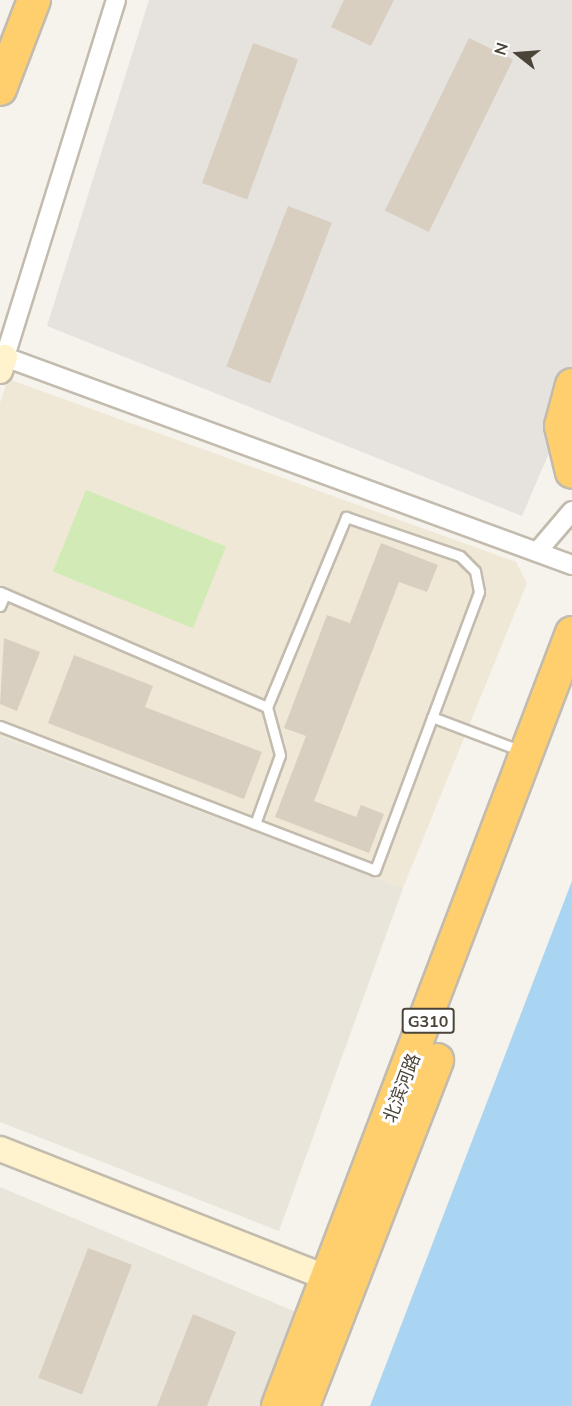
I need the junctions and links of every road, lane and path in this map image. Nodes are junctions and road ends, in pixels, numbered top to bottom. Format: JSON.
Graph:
{"nodes":[{"id":1,"x":34,"y":0,"type":"edge"},
{"id":2,"x":116,"y":0,"type":"edge"},
{"id":3,"x":0,"y":89,"type":"edge"},
{"id":4,"x":2,"y":364,"type":"edge"},
{"id":5,"x":572,"y":385,"type":"edge"},
{"id":6,"x":572,"y":472,"type":"edge"},
{"id":7,"x":572,"y":511,"type":"edge"},
{"id":8,"x":537,"y":552,"type":"junction"},
{"id":9,"x":572,"y":565,"type":"edge"},
{"id":10,"x":2,"y":593,"type":"edge"},
{"id":11,"x":0,"y":606,"type":"edge"},
{"id":12,"x":572,"y":633,"type":"edge"},
{"id":13,"x":572,"y":697,"type":"edge"},
{"id":14,"x":267,"y":707,"type":"junction"},
{"id":15,"x":432,"y":717,"type":"junction"},
{"id":16,"x":0,"y":726,"type":"edge"},
{"id":17,"x":529,"y":754,"type":"junction"},
{"id":18,"x":255,"y":824,"type":"junction"},
{"id":19,"x":0,"y":1149,"type":"edge"},
{"id":20,"x":341,"y":1283,"type":"junction"},
{"id":21,"x":278,"y":1406,"type":"edge"},
{"id":22,"x":303,"y":1406,"type":"edge"}],
"edges":[{"from":1,"to":3,"type":"highway"},
{"from":2,"to":4,"type":"street"},
{"from":4,"to":8,"type":"street"},
{"from":5,"to":6,"type":"highway"},
{"from":7,"to":8,"type":"street"},
{"from":8,"to":9,"type":"street"},
{"from":10,"to":11,"type":"lane"},
{"from":10,"to":14,"type":"lane"},
{"from":12,"to":17,"type":"highway","name":"北滨河路","number":"G310"},
{"from":13,"to":20,"type":"highway","name":"北滨河路","number":"G310"},
{"from":14,"to":15,"type":"lane"},
{"from":14,"to":18,"type":"lane"},
{"from":15,"to":17,"type":"lane"},
{"from":15,"to":18,"type":"lane"},
{"from":16,"to":18,"type":"lane"},
{"from":17,"to":20,"type":"highway","name":"北滨河路","number":"G310"},
{"from":19,"to":20,"type":"street"},
{"from":20,"to":21,"type":"highway","name":"北滨河路","number":"G310"},
{"from":20,"to":22,"type":"highway","name":"北滨河路","number":"G310"}]}
